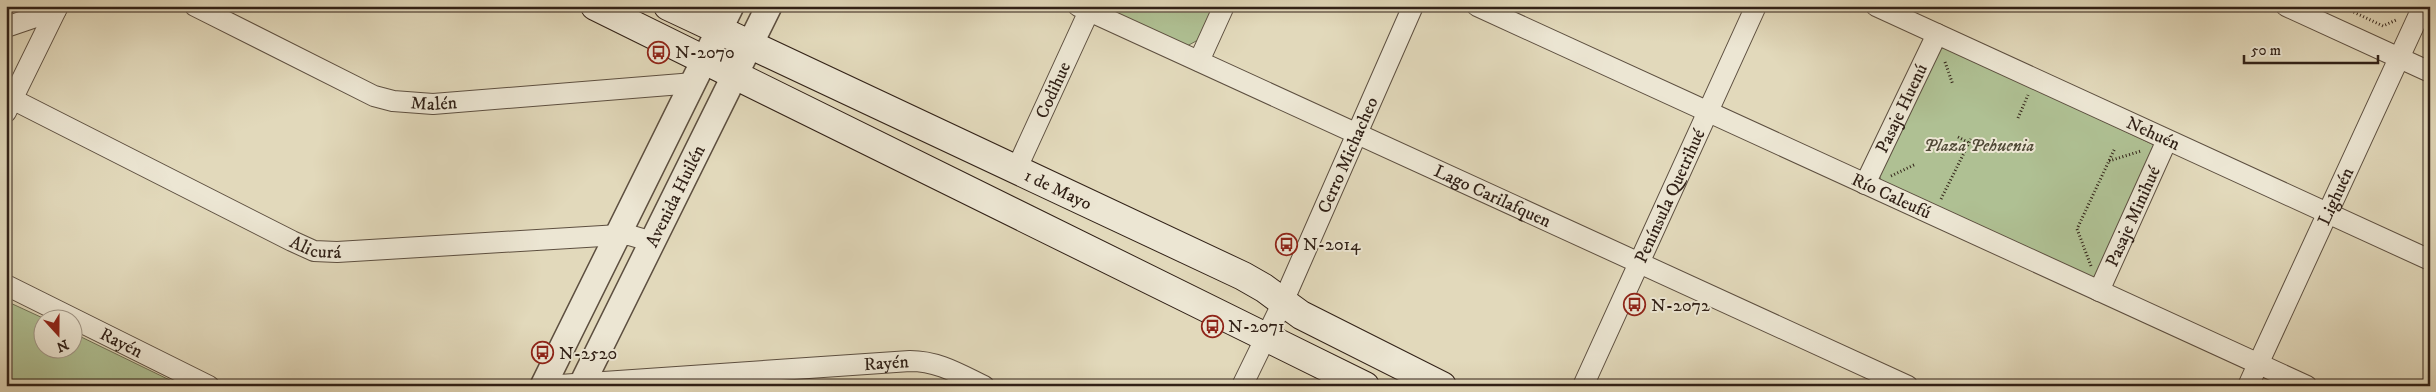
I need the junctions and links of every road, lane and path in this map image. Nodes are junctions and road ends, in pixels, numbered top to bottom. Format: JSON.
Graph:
{"nodes":[{"id":1,"x":195,"y":6,"type":"edge"},
{"id":2,"x":595,"y":6,"type":"edge"},
{"id":3,"x":668,"y":6,"type":"edge"},
{"id":4,"x":731,"y":6,"type":"edge"},
{"id":5,"x":769,"y":6,"type":"edge"},
{"id":6,"x":1224,"y":6,"type":"edge"},
{"id":7,"x":1413,"y":6,"type":"edge"},
{"id":8,"x":1476,"y":6,"type":"edge"},
{"id":9,"x":1756,"y":6,"type":"edge"},
{"id":10,"x":1876,"y":6,"type":"edge"},
{"id":11,"x":2286,"y":6,"type":"edge"},
{"id":12,"x":2341,"y":6,"type":"edge"},
{"id":13,"x":2423,"y":6,"type":"edge"},
{"id":14,"x":57,"y":8,"type":"edge"},
{"id":15,"x":1084,"y":9,"type":"edge"},
{"id":16,"x":2399,"y":14,"type":"dead end"},
{"id":17,"x":6,"y":27,"type":"edge"},
{"id":18,"x":718,"y":31,"type":"junction"},
{"id":19,"x":1936,"y":34,"type":"junction"},
{"id":20,"x":750,"y":46,"type":"junction"},
{"id":21,"x":1951,"y":56,"type":"dead end"},
{"id":22,"x":2399,"y":58,"type":"junction"},
{"id":23,"x":1199,"y":61,"type":"junction"},
{"id":24,"x":699,"y":72,"type":"junction"},
{"id":25,"x":2430,"y":72,"type":"edge"},
{"id":26,"x":736,"y":75,"type":"junction"},
{"id":27,"x":1953,"y":84,"type":"dead end"},
{"id":28,"x":2021,"y":89,"type":"dead end"},
{"id":29,"x":9,"y":106,"type":"edge"},
{"id":30,"x":1708,"y":112,"type":"junction"},
{"id":31,"x":2018,"y":118,"type":"dead end"},
{"id":32,"x":1357,"y":134,"type":"junction"},
{"id":33,"x":1958,"y":137,"type":"dead end"},
{"id":34,"x":2168,"y":140,"type":"junction"},
{"id":35,"x":2142,"y":145,"type":"dead end"},
{"id":36,"x":2115,"y":148,"type":"dead end"},
{"id":37,"x":2149,"y":148,"type":"dead end"},
{"id":38,"x":2144,"y":150,"type":"junction"},
{"id":39,"x":2145,"y":154,"type":"dead end"},
{"id":40,"x":2109,"y":162,"type":"junction"},
{"id":41,"x":1916,"y":164,"type":"dead end"},
{"id":42,"x":1888,"y":167,"type":"dead end"},
{"id":43,"x":1016,"y":170,"type":"junction"},
{"id":44,"x":1886,"y":178,"type":"dead end"},
{"id":45,"x":1892,"y":178,"type":"junction"},
{"id":46,"x":1865,"y":184,"type":"junction"},
{"id":47,"x":1932,"y":198,"type":"dead end"},
{"id":48,"x":2328,"y":213,"type":"junction"},
{"id":49,"x":618,"y":235,"type":"junction"},
{"id":50,"x":653,"y":242,"type":"junction"},
{"id":51,"x":2430,"y":260,"type":"edge"},
{"id":52,"x":1639,"y":263,"type":"junction"},
{"id":53,"x":2093,"y":266,"type":"junction"},
{"id":54,"x":2085,"y":269,"type":"dead end"},
{"id":55,"x":2093,"y":272,"type":"dead end"},
{"id":56,"x":6,"y":285,"type":"edge"},
{"id":57,"x":2099,"y":291,"type":"junction"},
{"id":58,"x":1283,"y":302,"type":"junction"},
{"id":59,"x":1266,"y":337,"type":"junction"},
{"id":60,"x":2258,"y":364,"type":"junction"},
{"id":61,"x":581,"y":385,"type":"edge"},
{"id":62,"x":209,"y":386,"type":"edge"},
{"id":63,"x":544,"y":386,"type":"edge"},
{"id":64,"x":984,"y":386,"type":"edge"},
{"id":65,"x":1242,"y":386,"type":"edge"},
{"id":66,"x":1365,"y":386,"type":"edge"},
{"id":67,"x":1442,"y":386,"type":"edge"},
{"id":68,"x":1583,"y":386,"type":"edge"},
{"id":69,"x":1908,"y":386,"type":"edge"},
{"id":70,"x":2248,"y":386,"type":"edge"},
{"id":71,"x":2307,"y":386,"type":"edge"}],
"edges":[{"from":1,"to":24,"type":"street","name":"Malén"},
{"from":2,"to":24,"type":"main road"},
{"from":3,"to":18,"type":"main road","name":"1 de Mayo"},
{"from":4,"to":18,"type":"street","name":"Avenida Huilén"},
{"from":5,"to":20,"type":"street","name":"Avenida Huilén"},
{"from":6,"to":23,"type":"street"},
{"from":7,"to":32,"type":"street","name":"Cerro Michacheo"},
{"from":8,"to":30,"type":"street","name":"Río Caleufú"},
{"from":9,"to":30,"type":"street","name":"Península Quetrihué"},
{"from":10,"to":19,"type":"street","name":"Nehuén"},
{"from":11,"to":22,"type":"street"},
{"from":12,"to":16,"type":"path"},
{"from":13,"to":22,"type":"street","name":"Lighuén"},
{"from":14,"to":17,"type":"street"},
{"from":14,"to":29,"type":"street"},
{"from":15,"to":23,"type":"street","name":"Lago Carilafquen"},
{"from":15,"to":43,"type":"street","name":"Codihue"},
{"from":18,"to":20,"type":"main road","name":"1 de Mayo"},
{"from":18,"to":24,"type":"street","name":"Avenida Huilén"},
{"from":19,"to":34,"type":"street","name":"Nehuén"},
{"from":19,"to":46,"type":"street","name":"Pasaje Huenú"},
{"from":20,"to":26,"type":"street","name":"Avenida Huilén"},
{"from":20,"to":43,"type":"main road","name":"1 de Mayo"},
{"from":21,"to":27,"type":"path"},
{"from":22,"to":25,"type":"street"},
{"from":22,"to":48,"type":"street","name":"Lighuén"},
{"from":23,"to":32,"type":"street","name":"Lago Carilafquen"},
{"from":24,"to":26,"type":"main road"},
{"from":24,"to":49,"type":"street","name":"Avenida Huilén"},
{"from":26,"to":50,"type":"street","name":"Avenida Huilén"},
{"from":26,"to":59,"type":"main road"},
{"from":28,"to":31,"type":"path"},
{"from":29,"to":49,"type":"street","name":"Alicurá"},
{"from":30,"to":46,"type":"street","name":"Río Caleufú"},
{"from":30,"to":52,"type":"street","name":"Península Quetrihué"},
{"from":32,"to":52,"type":"street","name":"Lago Carilafquen"},
{"from":32,"to":58,"type":"street","name":"Cerro Michacheo"},
{"from":33,"to":47,"type":"path"},
{"from":34,"to":48,"type":"street","name":"Nehuén"},
{"from":34,"to":57,"type":"street","name":"Pasaje Minihué"},
{"from":35,"to":38,"type":"path"},
{"from":36,"to":40,"type":"path"},
{"from":37,"to":38,"type":"path"},
{"from":38,"to":39,"type":"path"},
{"from":38,"to":40,"type":"path"},
{"from":40,"to":53,"type":"path"},
{"from":41,"to":45,"type":"path"},
{"from":42,"to":45,"type":"path"},
{"from":43,"to":58,"type":"main road","name":"1 de Mayo"},
{"from":44,"to":45,"type":"path"},
{"from":46,"to":57,"type":"street","name":"Río Caleufú"},
{"from":48,"to":51,"type":"street","name":"Nehuén"},
{"from":48,"to":60,"type":"street","name":"Lighuén"},
{"from":49,"to":50,"type":"street","name":"Alicurá"},
{"from":49,"to":63,"type":"street","name":"Avenida Huilén"},
{"from":50,"to":61,"type":"street","name":"Avenida Huilén"},
{"from":52,"to":68,"type":"street","name":"Península Quetrihué"},
{"from":52,"to":69,"type":"street","name":"Lago Carilafquen"},
{"from":53,"to":54,"type":"path"},
{"from":53,"to":55,"type":"path"},
{"from":56,"to":62,"type":"street","name":"Rayén"},
{"from":57,"to":60,"type":"street","name":"Río Caleufú"},
{"from":58,"to":59,"type":"street","name":"Cerro Michacheo"},
{"from":58,"to":67,"type":"main road","name":"1 de Mayo"},
{"from":59,"to":65,"type":"street","name":"Cerro Michacheo"},
{"from":59,"to":66,"type":"main road"},
{"from":60,"to":70,"type":"street","name":"Lighuén"},
{"from":60,"to":71,"type":"street","name":"Río Caleufú"},
{"from":61,"to":63,"type":"street","name":"Rayén"},
{"from":61,"to":64,"type":"street","name":"Rayén"}]}
